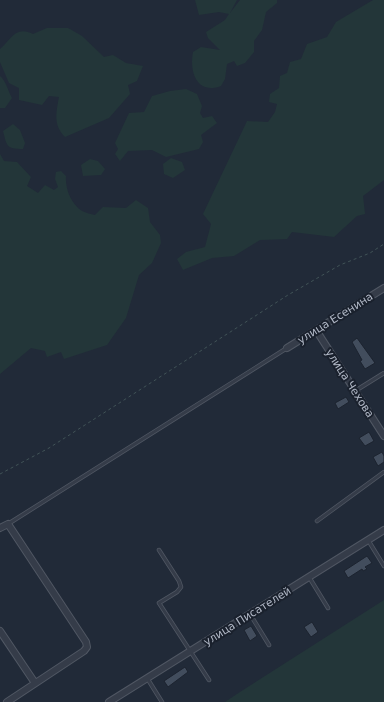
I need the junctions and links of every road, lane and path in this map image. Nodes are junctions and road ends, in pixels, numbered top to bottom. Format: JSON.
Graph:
{"nodes":[{"id":1,"x":384,"y":244,"type":"edge"},
{"id":2,"x":384,"y":288,"type":"edge"},
{"id":3,"x":316,"y":330,"type":"junction"},
{"id":4,"x":287,"y":348,"type":"joint"},
{"id":5,"x":384,"y":373,"type":"edge"},
{"id":6,"x":355,"y":391,"type":"junction"},
{"id":7,"x":384,"y":436,"type":"edge"},
{"id":8,"x":384,"y":472,"type":"edge"},
{"id":9,"x":0,"y":474,"type":"edge"},
{"id":10,"x":317,"y":521,"type":"dead end"},
{"id":11,"x":8,"y":524,"type":"junction"},
{"id":12,"x":0,"y":528,"type":"edge"},
{"id":13,"x":384,"y":530,"type":"edge"},
{"id":14,"x":368,"y":540,"type":"junction"},
{"id":15,"x":158,"y":550,"type":"dead end"},
{"id":16,"x":384,"y":566,"type":"edge"},
{"id":17,"x":309,"y":577,"type":"junction"},
{"id":18,"x":328,"y":608,"type":"dead end"},
{"id":19,"x":250,"y":614,"type":"junction"},
{"id":20,"x":0,"y":631,"type":"edge"},
{"id":21,"x":268,"y":645,"type":"dead end"},
{"id":22,"x":190,"y":651,"type":"junction"},
{"id":23,"x":147,"y":678,"type":"junction"},
{"id":24,"x":209,"y":680,"type":"dead end"},
{"id":25,"x":35,"y":683,"type":"junction"},
{"id":26,"x":6,"y":702,"type":"edge"},
{"id":27,"x":109,"y":702,"type":"edge"},
{"id":28,"x":162,"y":702,"type":"edge"}],
"edges":[{"from":1,"to":9,"type":"path"},
{"from":2,"to":3,"type":"street","name":"улица Есенина"},
{"from":3,"to":4,"type":"street","name":"улица Есенина"},
{"from":3,"to":6,"type":"street","name":"улица Чехова"},
{"from":4,"to":11,"type":"lane"},
{"from":5,"to":6,"type":"lane"},
{"from":6,"to":7,"type":"street","name":"улица Чехова"},
{"from":8,"to":10,"type":"lane"},
{"from":11,"to":12,"type":"street"},
{"from":11,"to":25,"type":"street"},
{"from":13,"to":14,"type":"street","name":"улица Писателей"},
{"from":14,"to":16,"type":"lane"},
{"from":14,"to":17,"type":"street","name":"улица Писателей"},
{"from":15,"to":22,"type":"lane"},
{"from":17,"to":18,"type":"lane"},
{"from":17,"to":19,"type":"street","name":"улица Писателей"},
{"from":19,"to":21,"type":"lane"},
{"from":19,"to":22,"type":"street","name":"улица Писателей"},
{"from":20,"to":25,"type":"street"},
{"from":22,"to":23,"type":"street","name":"улица Писателей"},
{"from":22,"to":24,"type":"lane"},
{"from":23,"to":27,"type":"street","name":"улица Писателей"},
{"from":23,"to":28,"type":"lane"},
{"from":25,"to":26,"type":"street"}]}
